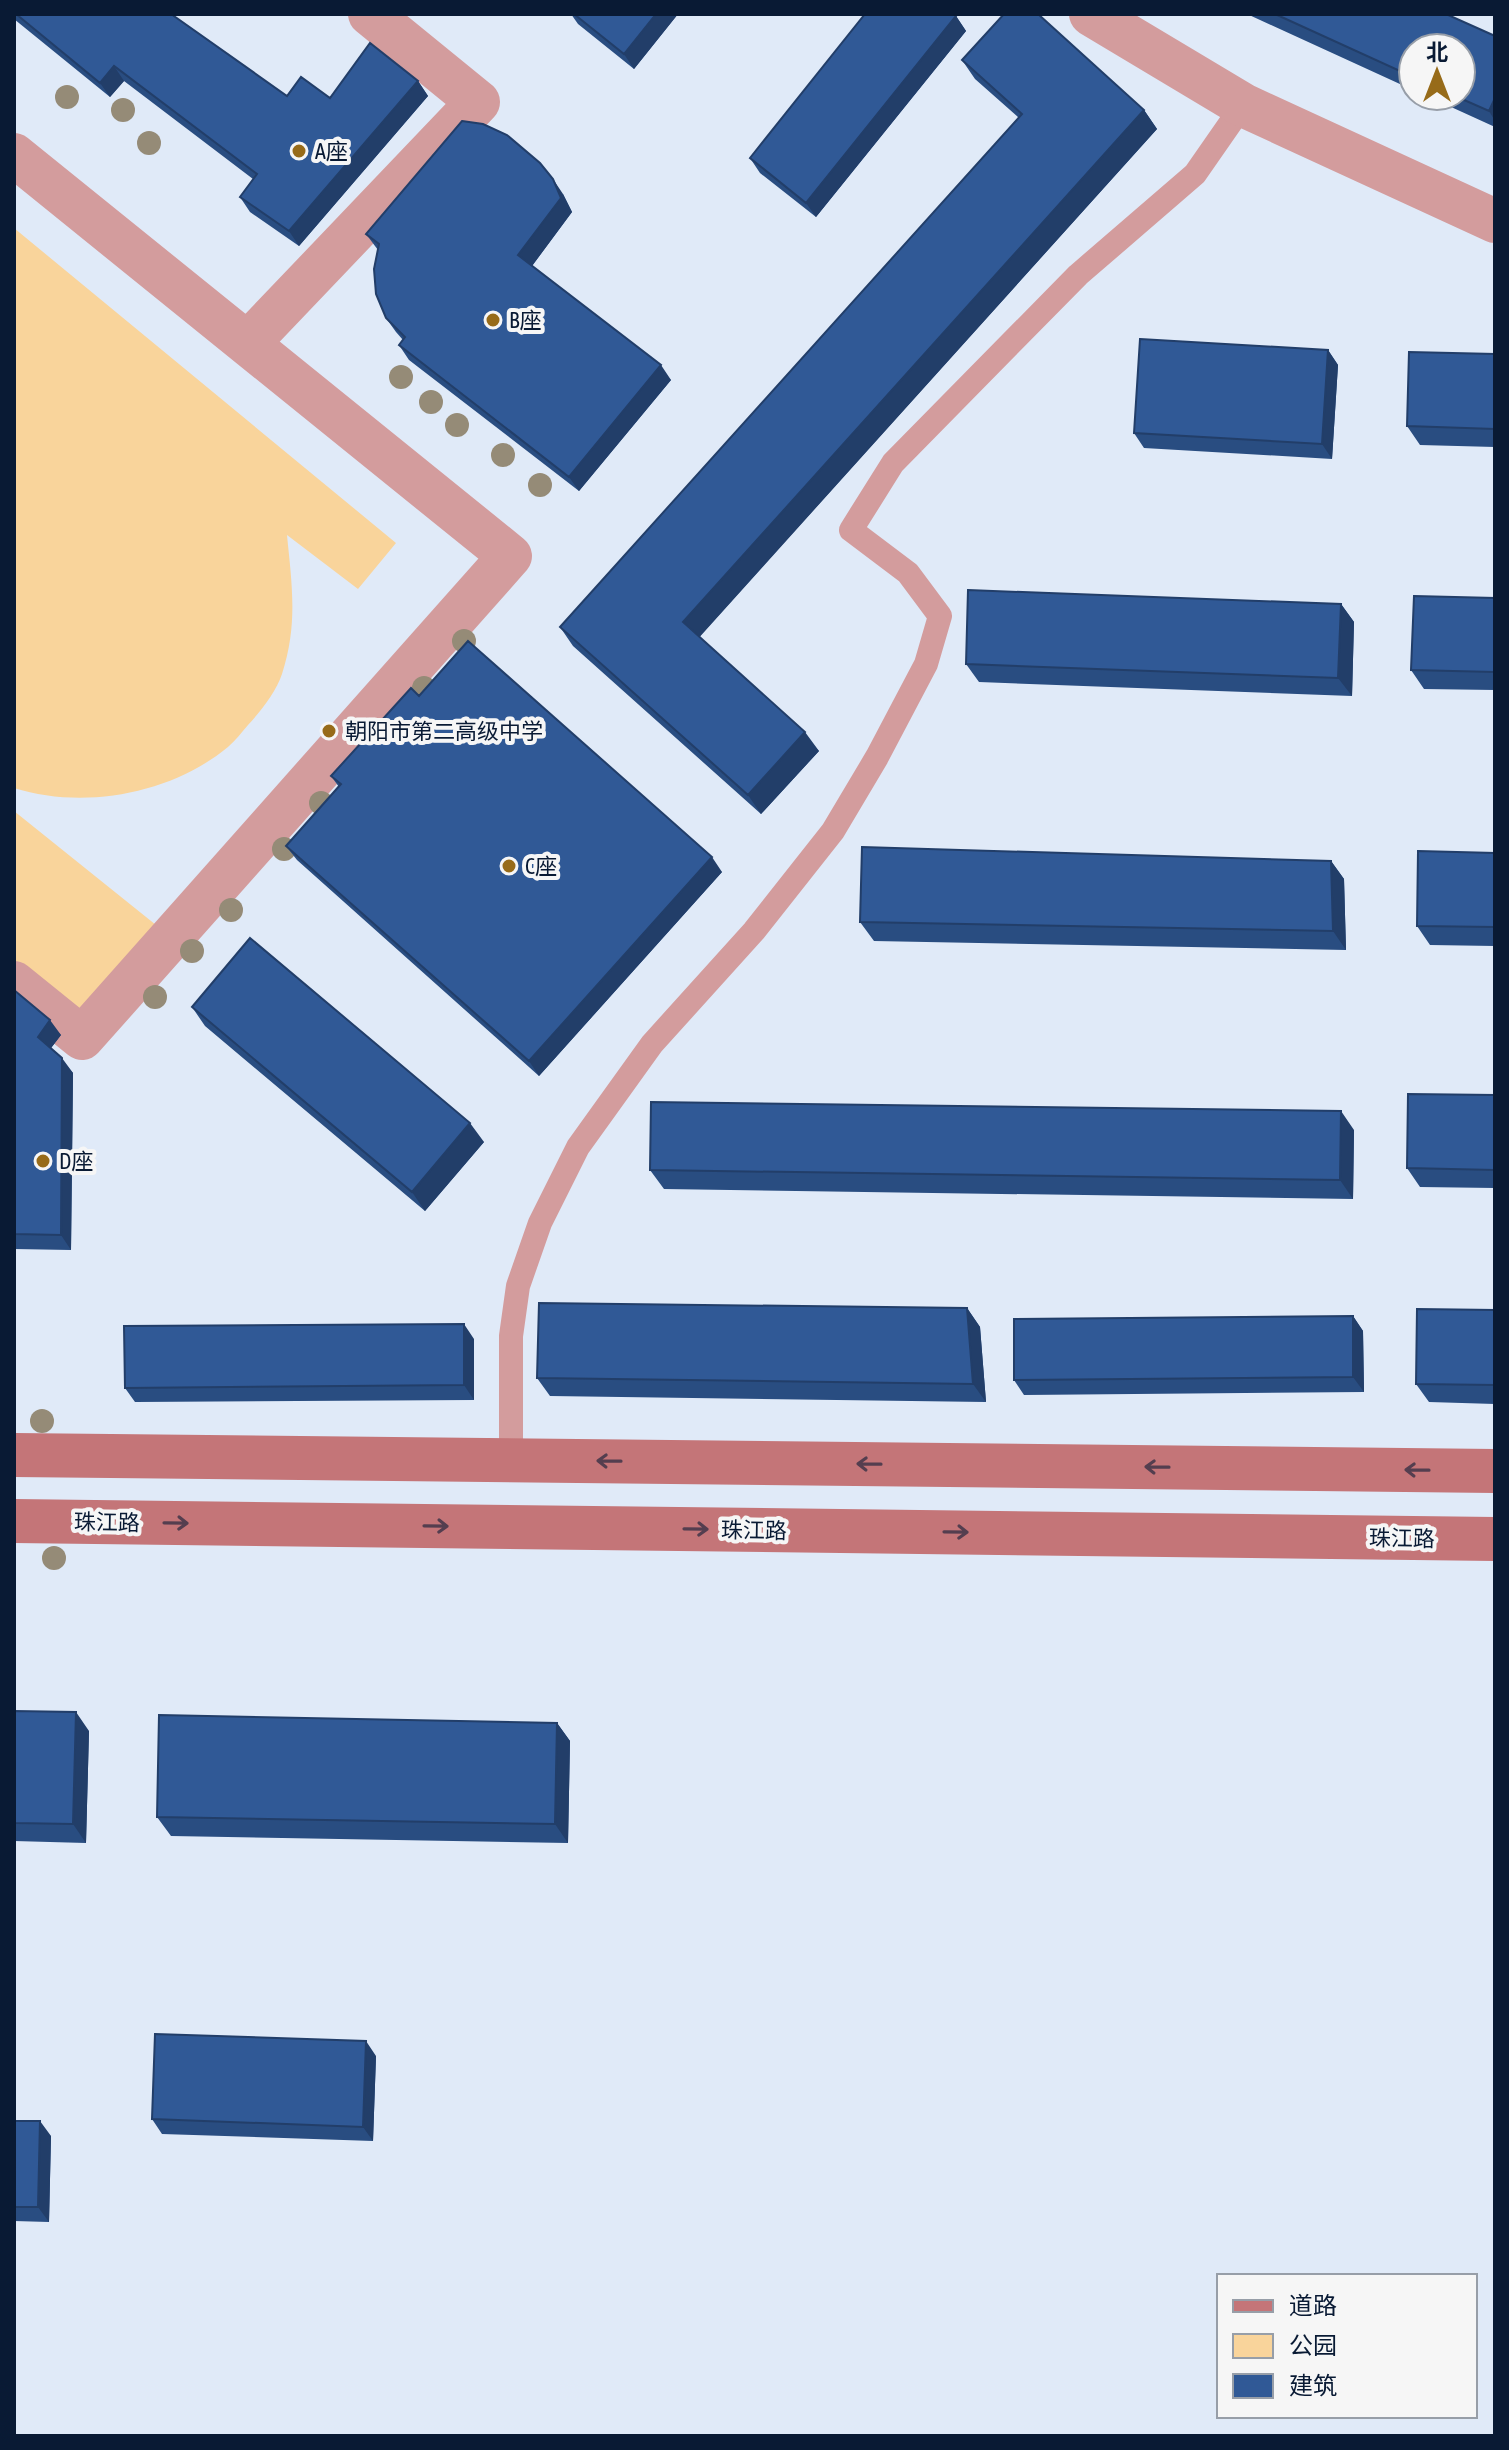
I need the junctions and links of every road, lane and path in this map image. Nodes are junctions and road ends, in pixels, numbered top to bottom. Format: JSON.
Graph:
{"nodes":[{"id":1,"x":370,"y":14,"type":"edge"},
{"id":2,"x":1091,"y":14,"type":"edge"},
{"id":3,"x":1243,"y":105,"type":"junction"},
{"id":4,"x":14,"y":155,"type":"edge"},
{"id":5,"x":1495,"y":221,"type":"edge"},
{"id":6,"x":248,"y":343,"type":"junction"},
{"id":7,"x":14,"y":983,"type":"edge"},
{"id":8,"x":14,"y":1455,"type":"edge"},
{"id":9,"x":511,"y":1460,"type":"junction"},
{"id":10,"x":1495,"y":1471,"type":"edge"},
{"id":11,"x":14,"y":1521,"type":"edge"},
{"id":12,"x":1495,"y":1539,"type":"edge"}],
"edges":[{"from":1,"to":6,"type":"street"},
{"from":2,"to":3,"type":"street"},
{"from":3,"to":5,"type":"street"},
{"from":3,"to":9,"type":"lane"},
{"from":4,"to":6,"type":"street"},
{"from":6,"to":7,"type":"street"},
{"from":8,"to":9,"type":"main road"},
{"from":10,"to":9,"type":"main road","one_way":true},
{"from":11,"to":12,"type":"main road","name":"珠江路","one_way":true}]}
